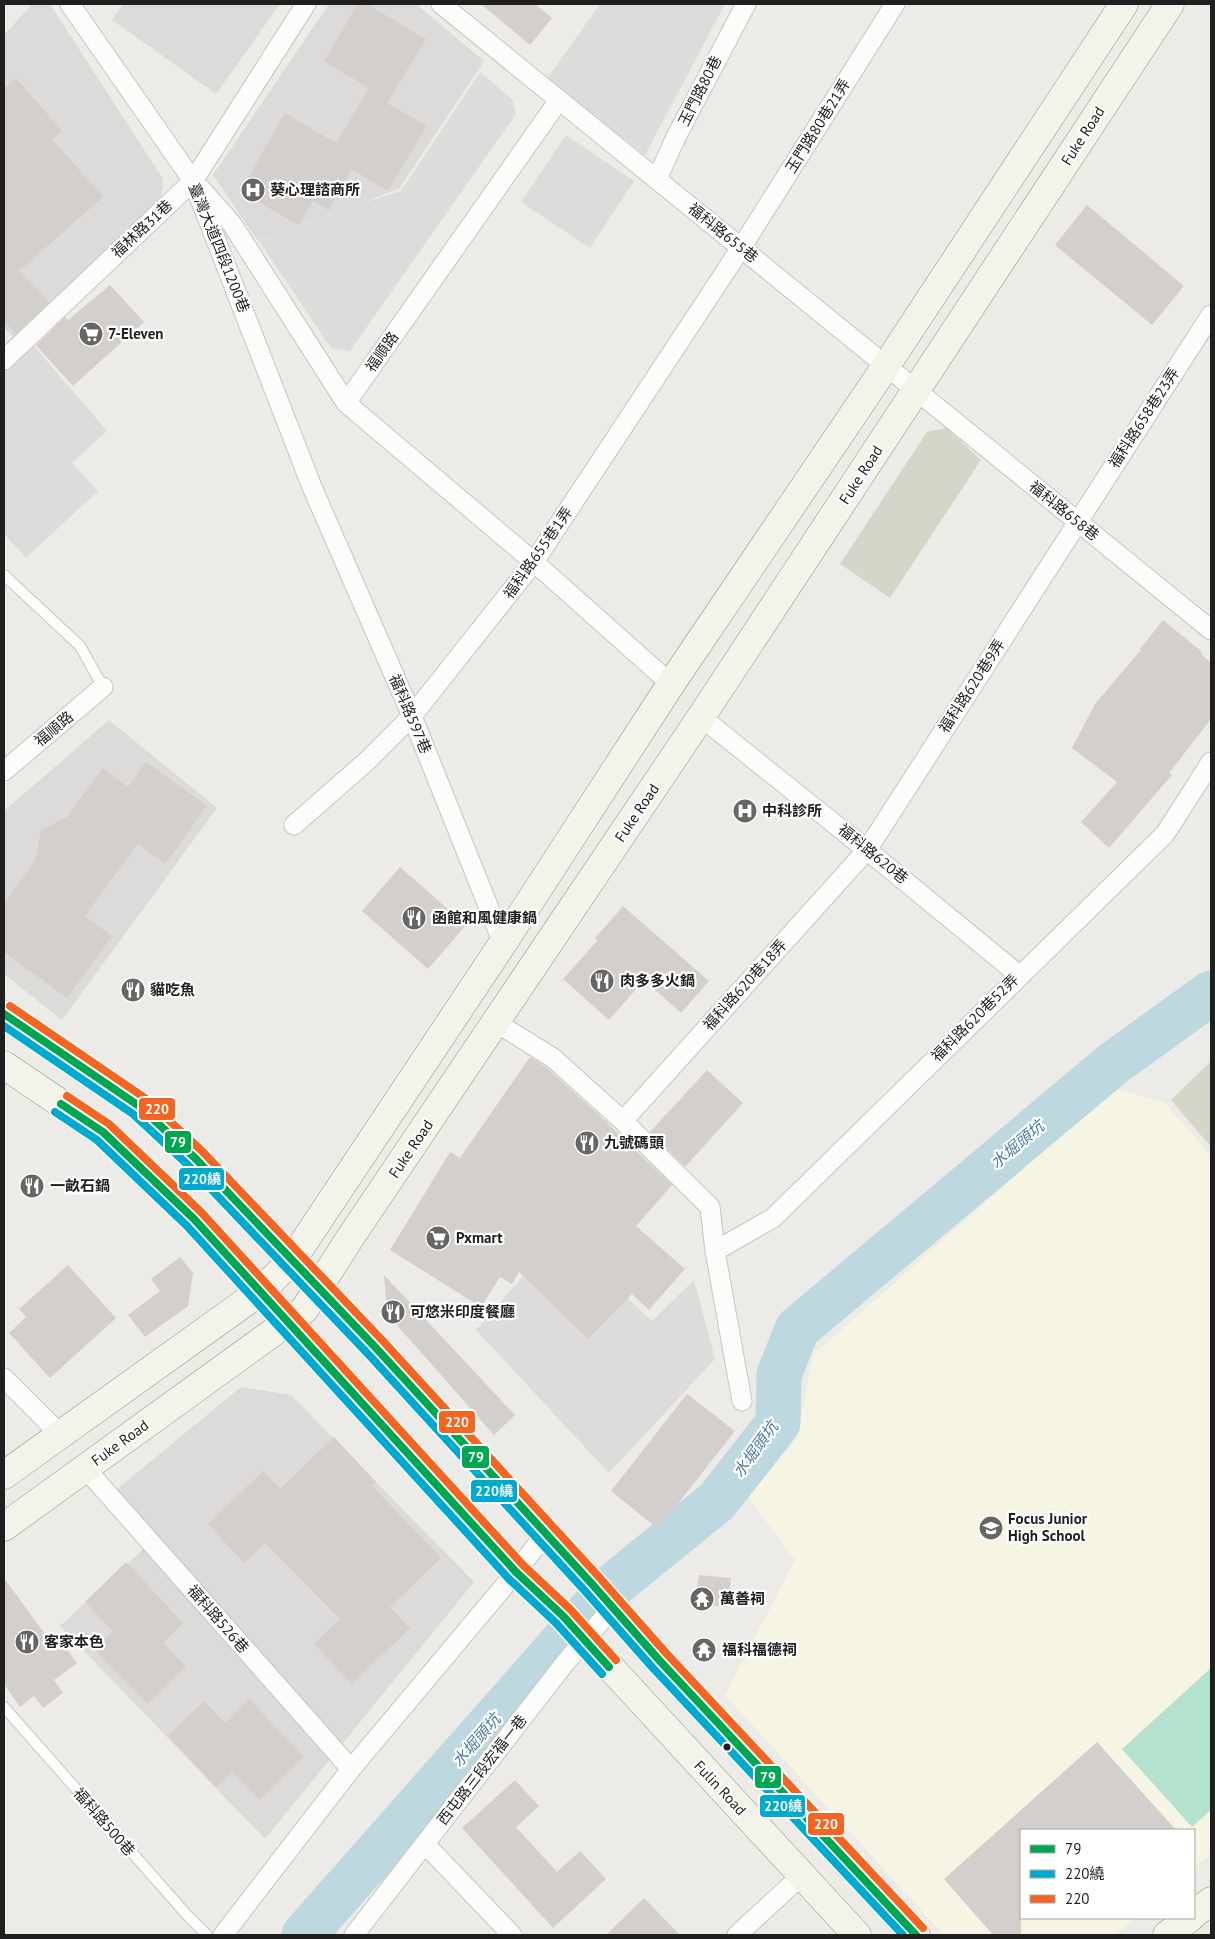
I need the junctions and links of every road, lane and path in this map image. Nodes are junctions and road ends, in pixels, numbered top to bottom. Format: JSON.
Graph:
{"nodes":[{"id":1,"x":70,"y":4,"type":"edge"},
{"id":2,"x":306,"y":4,"type":"edge"},
{"id":3,"x":441,"y":4,"type":"edge"},
{"id":4,"x":746,"y":4,"type":"edge"},
{"id":5,"x":895,"y":4,"type":"edge"},
{"id":6,"x":1124,"y":4,"type":"edge"},
{"id":7,"x":1170,"y":4,"type":"edge"},
{"id":8,"x":559,"y":100,"type":"junction"},
{"id":9,"x":657,"y":179,"type":"junction"},
{"id":10,"x":193,"y":181,"type":"junction"},
{"id":11,"x":741,"y":248,"type":"junction"},
{"id":12,"x":1211,"y":315,"type":"edge"},
{"id":13,"x":4,"y":360,"type":"edge"},
{"id":14,"x":886,"y":366,"type":"junction"},
{"id":15,"x":916,"y":391,"type":"junction"},
{"id":16,"x":346,"y":403,"type":"junction"},
{"id":17,"x":312,"y":487,"type":"joint"},
{"id":18,"x":1077,"y":522,"type":"junction"},
{"id":19,"x":534,"y":562,"type":"junction"},
{"id":20,"x":4,"y":575,"type":"edge"},
{"id":21,"x":1211,"y":630,"type":"edge"},
{"id":22,"x":671,"y":684,"type":"junction"},
{"id":23,"x":103,"y":687,"type":"joint"},
{"id":24,"x":412,"y":716,"type":"junction"},
{"id":25,"x":701,"y":717,"type":"junction"},
{"id":26,"x":1211,"y":762,"type":"edge"},
{"id":27,"x":4,"y":771,"type":"edge"},
{"id":28,"x":294,"y":825,"type":"dead end"},
{"id":29,"x":867,"y":850,"type":"junction"},
{"id":30,"x":502,"y":943,"type":"junction"},
{"id":31,"x":1020,"y":975,"type":"junction"},
{"id":32,"x":4,"y":1014,"type":"edge"},
{"id":33,"x":497,"y":1023,"type":"junction"},
{"id":34,"x":4,"y":1066,"type":"edge"},
{"id":35,"x":623,"y":1121,"type":"junction"},
{"id":36,"x":716,"y":1251,"type":"junction"},
{"id":37,"x":292,"y":1260,"type":"junction"},
{"id":38,"x":319,"y":1288,"type":"junction"},
{"id":39,"x":261,"y":1291,"type":"junction"},
{"id":40,"x":288,"y":1321,"type":"junction"},
{"id":41,"x":4,"y":1378,"type":"edge"},
{"id":42,"x":742,"y":1401,"type":"dead end"},
{"id":43,"x":61,"y":1435,"type":"junction"},
{"id":44,"x":85,"y":1468,"type":"junction"},
{"id":45,"x":4,"y":1475,"type":"edge"},
{"id":46,"x":4,"y":1527,"type":"edge"},
{"id":47,"x":546,"y":1533,"type":"junction"},
{"id":48,"x":516,"y":1572,"type":"junction"},
{"id":49,"x":613,"y":1607,"type":"junction"},
{"id":50,"x":585,"y":1640,"type":"junction"},
{"id":51,"x":4,"y":1706,"type":"edge"},
{"id":52,"x":351,"y":1769,"type":"junction"},
{"id":53,"x":424,"y":1844,"type":"junction"},
{"id":54,"x":800,"y":1876,"type":"junction"},
{"id":55,"x":1211,"y":1901,"type":"edge"},
{"id":56,"x":1195,"y":1913,"type":"edge"},
{"id":57,"x":1189,"y":1919,"type":"edge"},
{"id":58,"x":207,"y":1935,"type":"edge"},
{"id":59,"x":223,"y":1935,"type":"edge"},
{"id":60,"x":354,"y":1935,"type":"edge"},
{"id":61,"x":512,"y":1935,"type":"edge"},
{"id":62,"x":737,"y":1935,"type":"edge"},
{"id":63,"x":857,"y":1935,"type":"edge"},
{"id":64,"x":916,"y":1935,"type":"edge"},
{"id":65,"x":1167,"y":1935,"type":"edge"}],
"edges":[{"from":1,"to":10,"type":"street","name":"臺灣大道四段1200巷"},
{"from":2,"to":10,"type":"street","name":"福林路31巷"},
{"from":3,"to":8,"type":"street","name":"福科路655巷"},
{"from":4,"to":9,"type":"street","name":"玉門路80巷"},
{"from":5,"to":11,"type":"street","name":"玉門路80巷21弄"},
{"from":6,"to":14,"type":"street"},
{"from":7,"to":15,"type":"street","name":"Fuke Road"},
{"from":8,"to":9,"type":"street","name":"福科路655巷"},
{"from":8,"to":16,"type":"street","name":"福順路"},
{"from":9,"to":11,"type":"street","name":"福科路655巷"},
{"from":10,"to":13,"type":"street","name":"福林路31巷"},
{"from":10,"to":16,"type":"street"},
{"from":10,"to":17,"type":"street","name":"臺灣大道四段1200巷"},
{"from":11,"to":14,"type":"street","name":"福科路655巷"},
{"from":11,"to":19,"type":"street","name":"福科路655巷1弄"},
{"from":12,"to":18,"type":"street","name":"福科路658巷23弄"},
{"from":14,"to":15,"type":"street","name":"福科路655巷"},
{"from":14,"to":22,"type":"street"},
{"from":15,"to":18,"type":"street","name":"福科路658巷"},
{"from":15,"to":25,"type":"street","name":"Fuke Road"},
{"from":16,"to":19,"type":"street"},
{"from":17,"to":24,"type":"street","name":"福科路597巷"},
{"from":18,"to":21,"type":"street","name":"福科路658巷"},
{"from":18,"to":29,"type":"street","name":"福科路620巷9弄"},
{"from":19,"to":22,"type":"street"},
{"from":19,"to":24,"type":"street","name":"福科路655巷1弄"},
{"from":20,"to":23,"type":"lane"},
{"from":22,"to":30,"type":"street"},
{"from":23,"to":27,"type":"street","name":"福順路"},
{"from":24,"to":28,"type":"street","name":"福科路655巷1弄"},
{"from":24,"to":30,"type":"street","name":"福科路597巷"},
{"from":25,"to":29,"type":"street","name":"福科路620巷"},
{"from":25,"to":33,"type":"street","name":"Fuke Road"},
{"from":26,"to":31,"type":"street","name":"福科路620巷52弄"},
{"from":29,"to":31,"type":"street","name":"福科路620巷"},
{"from":29,"to":35,"type":"street","name":"福科路620巷18弄"},
{"from":30,"to":37,"type":"street"},
{"from":31,"to":36,"type":"street","name":"福科路620巷52弄"},
{"from":32,"to":37,"type":"street"},
{"from":33,"to":35,"type":"street"},
{"from":33,"to":38,"type":"street","name":"Fuke Road"},
{"from":34,"to":39,"type":"street"},
{"from":35,"to":36,"type":"street"},
{"from":36,"to":42,"type":"street"},
{"from":37,"to":38,"type":"street"},
{"from":37,"to":39,"type":"street"},
{"from":38,"to":40,"type":"street","name":"Fuke Road"},
{"from":38,"to":47,"type":"street"},
{"from":39,"to":40,"type":"street"},
{"from":39,"to":43,"type":"street"},
{"from":40,"to":44,"type":"street","name":"Fuke Road"},
{"from":40,"to":48,"type":"street"},
{"from":41,"to":43,"type":"street"},
{"from":43,"to":45,"type":"street"},
{"from":44,"to":46,"type":"street","name":"Fuke Road"},
{"from":44,"to":52,"type":"street","name":"福科路526巷"},
{"from":47,"to":48,"type":"street"},
{"from":47,"to":49,"type":"street"},
{"from":48,"to":50,"type":"street","name":"Fulin Road"},
{"from":48,"to":52,"type":"street"},
{"from":49,"to":50,"type":"street","name":"西屯路三段宏福一巷"},
{"from":49,"to":64,"type":"street"},
{"from":50,"to":53,"type":"street","name":"西屯路三段宏福一巷"},
{"from":50,"to":54,"type":"street","name":"Fulin Road"},
{"from":51,"to":58,"type":"lane","name":"福科路500巷"},
{"from":52,"to":59,"type":"street"},
{"from":53,"to":60,"type":"street","name":"西屯路三段宏福一巷"},
{"from":53,"to":61,"type":"street"},
{"from":54,"to":62,"type":"street"},
{"from":54,"to":63,"type":"street","name":"Fulin Road"},
{"from":55,"to":56,"type":"street"},
{"from":57,"to":65,"type":"street"}]}
